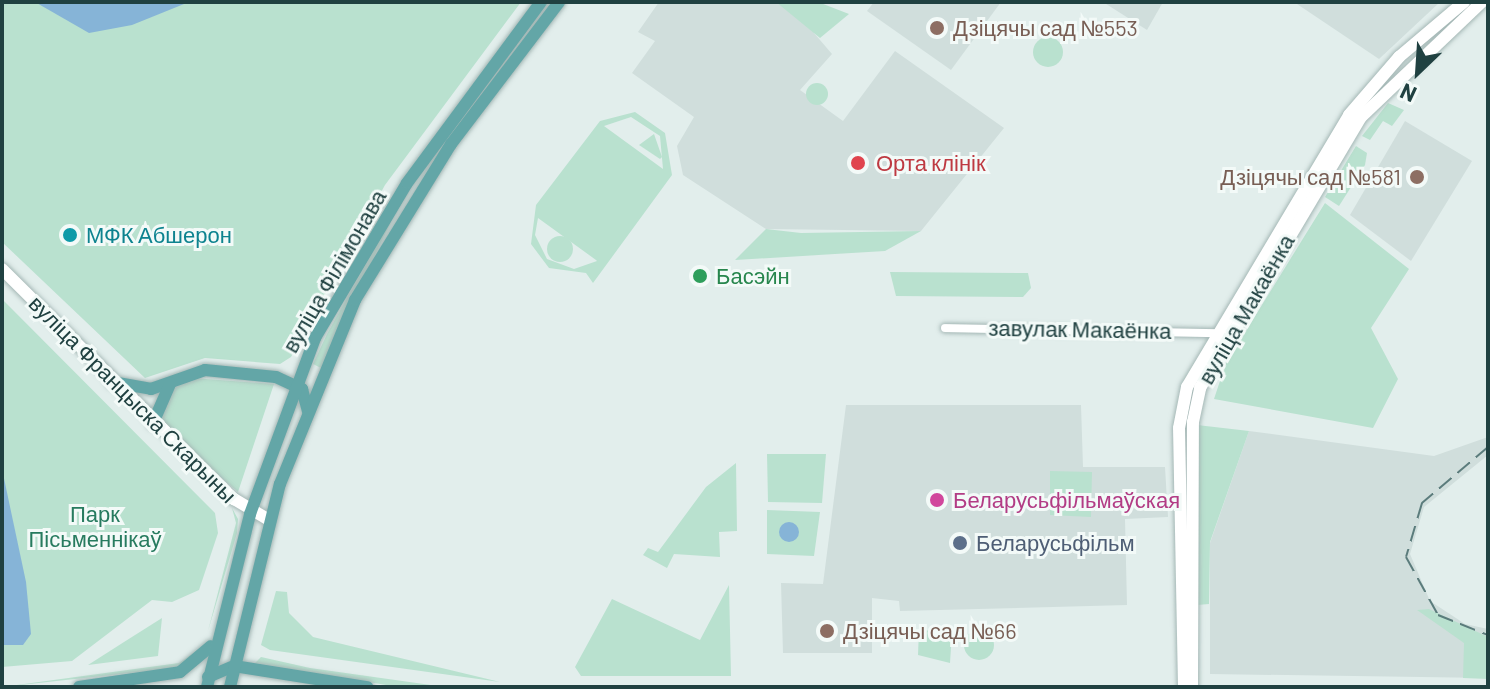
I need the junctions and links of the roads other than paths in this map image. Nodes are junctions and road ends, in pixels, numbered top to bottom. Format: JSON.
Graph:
{"nodes":[{"id":1,"x":541,"y":2,"type":"edge"},
{"id":2,"x":559,"y":2,"type":"edge"},
{"id":3,"x":1464,"y":2,"type":"edge"},
{"id":4,"x":1482,"y":2,"type":"edge"},
{"id":5,"x":1344,"y":132,"type":"junction"},
{"id":6,"x":407,"y":183,"type":"junction"},
{"id":7,"x":419,"y":191,"type":"junction"},
{"id":8,"x":2,"y":269,"type":"edge"},
{"id":9,"x":945,"y":328,"type":"dead end"},
{"id":10,"x":1215,"y":333,"type":"junction"},
{"id":11,"x":174,"y":379,"type":"junction"},
{"id":12,"x":112,"y":382,"type":"junction"},
{"id":13,"x":295,"y":384,"type":"junction"},
{"id":14,"x":1187,"y":411,"type":"junction"},
{"id":15,"x":308,"y":414,"type":"junction"},
{"id":16,"x":153,"y":423,"type":"junction"},
{"id":17,"x":250,"y":514,"type":"junction"},
{"id":18,"x":269,"y":520,"type":"junction"},
{"id":19,"x":213,"y":643,"type":"junction"},
{"id":20,"x":234,"y":666,"type":"junction"},
{"id":21,"x":208,"y":682,"type":"edge"},
{"id":22,"x":79,"y":687,"type":"edge"},
{"id":23,"x":230,"y":687,"type":"edge"},
{"id":24,"x":367,"y":687,"type":"edge"},
{"id":25,"x":1184,"y":687,"type":"edge"},
{"id":26,"x":1192,"y":687,"type":"edge"}],
"edges":[{"from":1,"to":6,"type":"main road","name":"вуліца Філімонава"},
{"from":2,"to":7,"type":"main road","name":"вуліца Філімонава"},
{"from":3,"to":5,"type":"street","name":"вуліца Макаёнка"},
{"from":4,"to":5,"type":"street","name":"вуліца Макаёнка"},
{"from":5,"to":10,"type":"street","name":"вуліца Макаёнка"},
{"from":5,"to":14,"type":"street","name":"вуліца Макаёнка"},
{"from":6,"to":7,"type":"main road"},
{"from":6,"to":13,"type":"main road","name":"вуліца Філімонава"},
{"from":7,"to":15,"type":"main road","name":"вуліца Філімонава"},
{"from":8,"to":12,"type":"street","name":"вуліца Францыска Скарыны"},
{"from":9,"to":10,"type":"street","name":"завулак Макаёнка"},
{"from":10,"to":14,"type":"street","name":"вуліца Макаёнка"},
{"from":11,"to":12,"type":"main road"},
{"from":11,"to":13,"type":"main road"},
{"from":11,"to":16,"type":"main road"},
{"from":12,"to":16,"type":"street","name":"вуліца Францыска Скарыны"},
{"from":13,"to":15,"type":"main road"},
{"from":13,"to":17,"type":"main road","name":"вуліца Філімонава"},
{"from":14,"to":25,"type":"street","name":"вуліца Макаёнка"},
{"from":14,"to":26,"type":"street","name":"вуліца Макаёнка"},
{"from":15,"to":18,"type":"main road","name":"вуліца Філімонава"},
{"from":16,"to":17,"type":"street","name":"вуліца Францыска Скарыны"},
{"from":17,"to":18,"type":"street","name":"вуліца Францыска Скарыны"},
{"from":17,"to":19,"type":"main road","name":"вуліца Філімонава"},
{"from":18,"to":20,"type":"main road","name":"вуліца Філімонава"},
{"from":19,"to":21,"type":"main road","name":"вуліца Філімонава"},
{"from":19,"to":22,"type":"main road"},
{"from":20,"to":21,"type":"main road"},
{"from":20,"to":23,"type":"main road","name":"вуліца Філімонава"},
{"from":20,"to":24,"type":"main road"}]}
